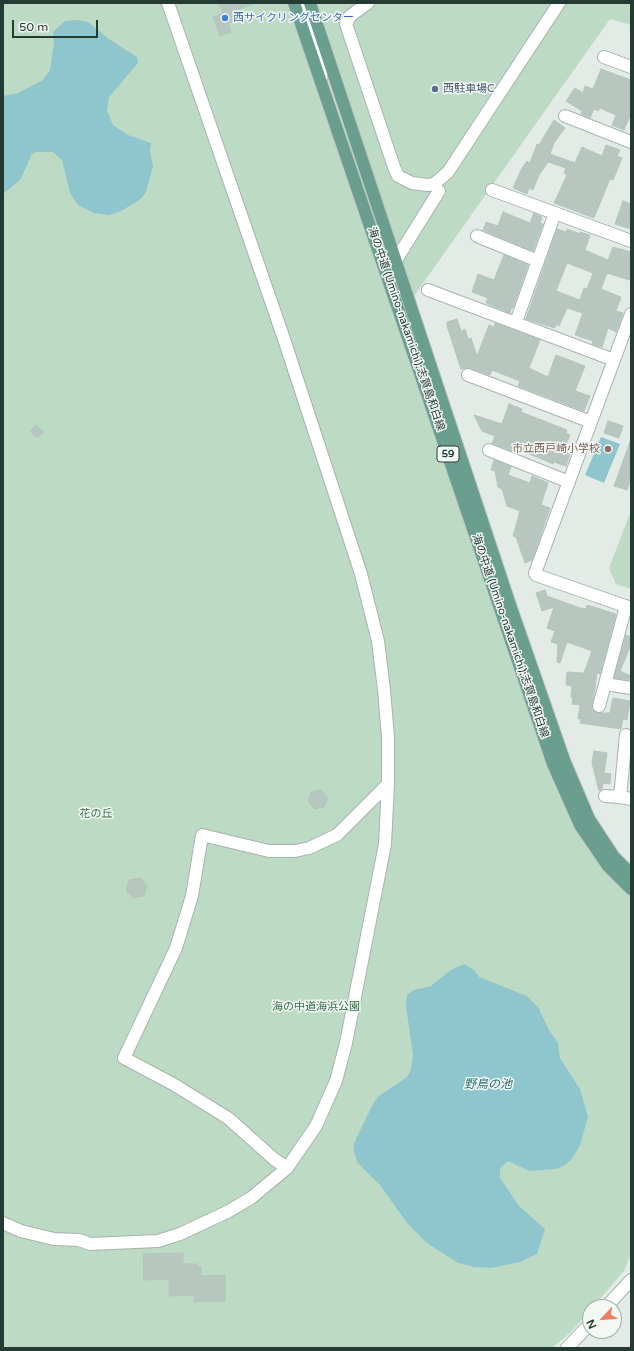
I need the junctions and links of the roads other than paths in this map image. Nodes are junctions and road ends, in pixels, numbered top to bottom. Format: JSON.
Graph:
{"nodes":[{"id":1,"x":168,"y":3,"type":"edge"},
{"id":2,"x":294,"y":3,"type":"edge"},
{"id":3,"x":304,"y":3,"type":"edge"},
{"id":4,"x":310,"y":3,"type":"edge"},
{"id":5,"x":368,"y":3,"type":"edge"},
{"id":6,"x":559,"y":3,"type":"edge"},
{"id":7,"x":604,"y":57,"type":"dead end"},
{"id":8,"x":631,"y":67,"type":"edge"},
{"id":9,"x":321,"y":81,"type":"junction"},
{"id":10,"x":565,"y":116,"type":"dead end"},
{"id":11,"x":631,"y":142,"type":"edge"},
{"id":12,"x":437,"y":187,"type":"junction"},
{"id":13,"x":492,"y":190,"type":"dead end"},
{"id":14,"x":555,"y":213,"type":"junction"},
{"id":15,"x":476,"y":236,"type":"dead end"},
{"id":16,"x":631,"y":241,"type":"edge"},
{"id":17,"x":396,"y":260,"type":"junction"},
{"id":18,"x":538,"y":261,"type":"junction"},
{"id":19,"x":428,"y":290,"type":"dead end"},
{"id":20,"x":631,"y":314,"type":"edge"},
{"id":21,"x":516,"y":322,"type":"junction"},
{"id":22,"x":614,"y":360,"type":"junction"},
{"id":23,"x":468,"y":375,"type":"dead end"},
{"id":24,"x":591,"y":422,"type":"junction"},
{"id":25,"x":489,"y":450,"type":"dead end"},
{"id":26,"x":569,"y":482,"type":"junction"},
{"id":27,"x":628,"y":607,"type":"edge"},
{"id":28,"x":605,"y":684,"type":"junction"},
{"id":29,"x":631,"y":688,"type":"edge"},
{"id":30,"x":599,"y":706,"type":"dead end"},
{"id":31,"x":626,"y":735,"type":"dead end"},
{"id":32,"x":388,"y":784,"type":"junction"},
{"id":33,"x":604,"y":796,"type":"dead end"},
{"id":34,"x":625,"y":798,"type":"edge"},
{"id":35,"x":631,"y":874,"type":"edge"},
{"id":36,"x":631,"y":889,"type":"edge"},
{"id":37,"x":287,"y":1168,"type":"junction"},
{"id":38,"x":3,"y":1223,"type":"edge"},
{"id":39,"x":631,"y":1280,"type":"edge"},
{"id":40,"x":613,"y":1299,"type":"edge"},
{"id":41,"x":582,"y":1332,"type":"edge"},
{"id":42,"x":567,"y":1348,"type":"edge"}],
"edges":[{"from":1,"to":32,"type":"street"},
{"from":2,"to":9,"type":"main road","name":"海の中道 (Umino-nakamichi);志賀島和白線","number":"59"},
{"from":3,"to":9,"type":"street"},
{"from":4,"to":17,"type":"main road","name":"海の中道 (Umino-nakamichi);志賀島和白線","number":"59"},
{"from":5,"to":12,"type":"street"},
{"from":6,"to":12,"type":"street"},
{"from":7,"to":8,"type":"street"},
{"from":9,"to":36,"type":"main road","name":"海の中道 (Umino-nakamichi);志賀島和白線","number":"59"},
{"from":10,"to":11,"type":"street"},
{"from":12,"to":17,"type":"street"},
{"from":13,"to":14,"type":"street"},
{"from":14,"to":16,"type":"street"},
{"from":14,"to":18,"type":"street"},
{"from":15,"to":18,"type":"street"},
{"from":17,"to":35,"type":"main road","name":"海の中道 (Umino-nakamichi);志賀島和白線","number":"59"},
{"from":18,"to":21,"type":"street"},
{"from":19,"to":21,"type":"street"},
{"from":20,"to":22,"type":"street"},
{"from":21,"to":22,"type":"street"},
{"from":22,"to":24,"type":"street"},
{"from":23,"to":24,"type":"street"},
{"from":24,"to":26,"type":"street"},
{"from":25,"to":26,"type":"street"},
{"from":26,"to":27,"type":"street"},
{"from":27,"to":28,"type":"street"},
{"from":28,"to":29,"type":"street"},
{"from":28,"to":30,"type":"street"},
{"from":31,"to":34,"type":"street"},
{"from":32,"to":37,"type":"street"},
{"from":32,"to":37,"type":"street"},
{"from":33,"to":34,"type":"street"},
{"from":37,"to":38,"type":"street"},
{"from":39,"to":40,"type":"street"},
{"from":41,"to":42,"type":"street"}]}
